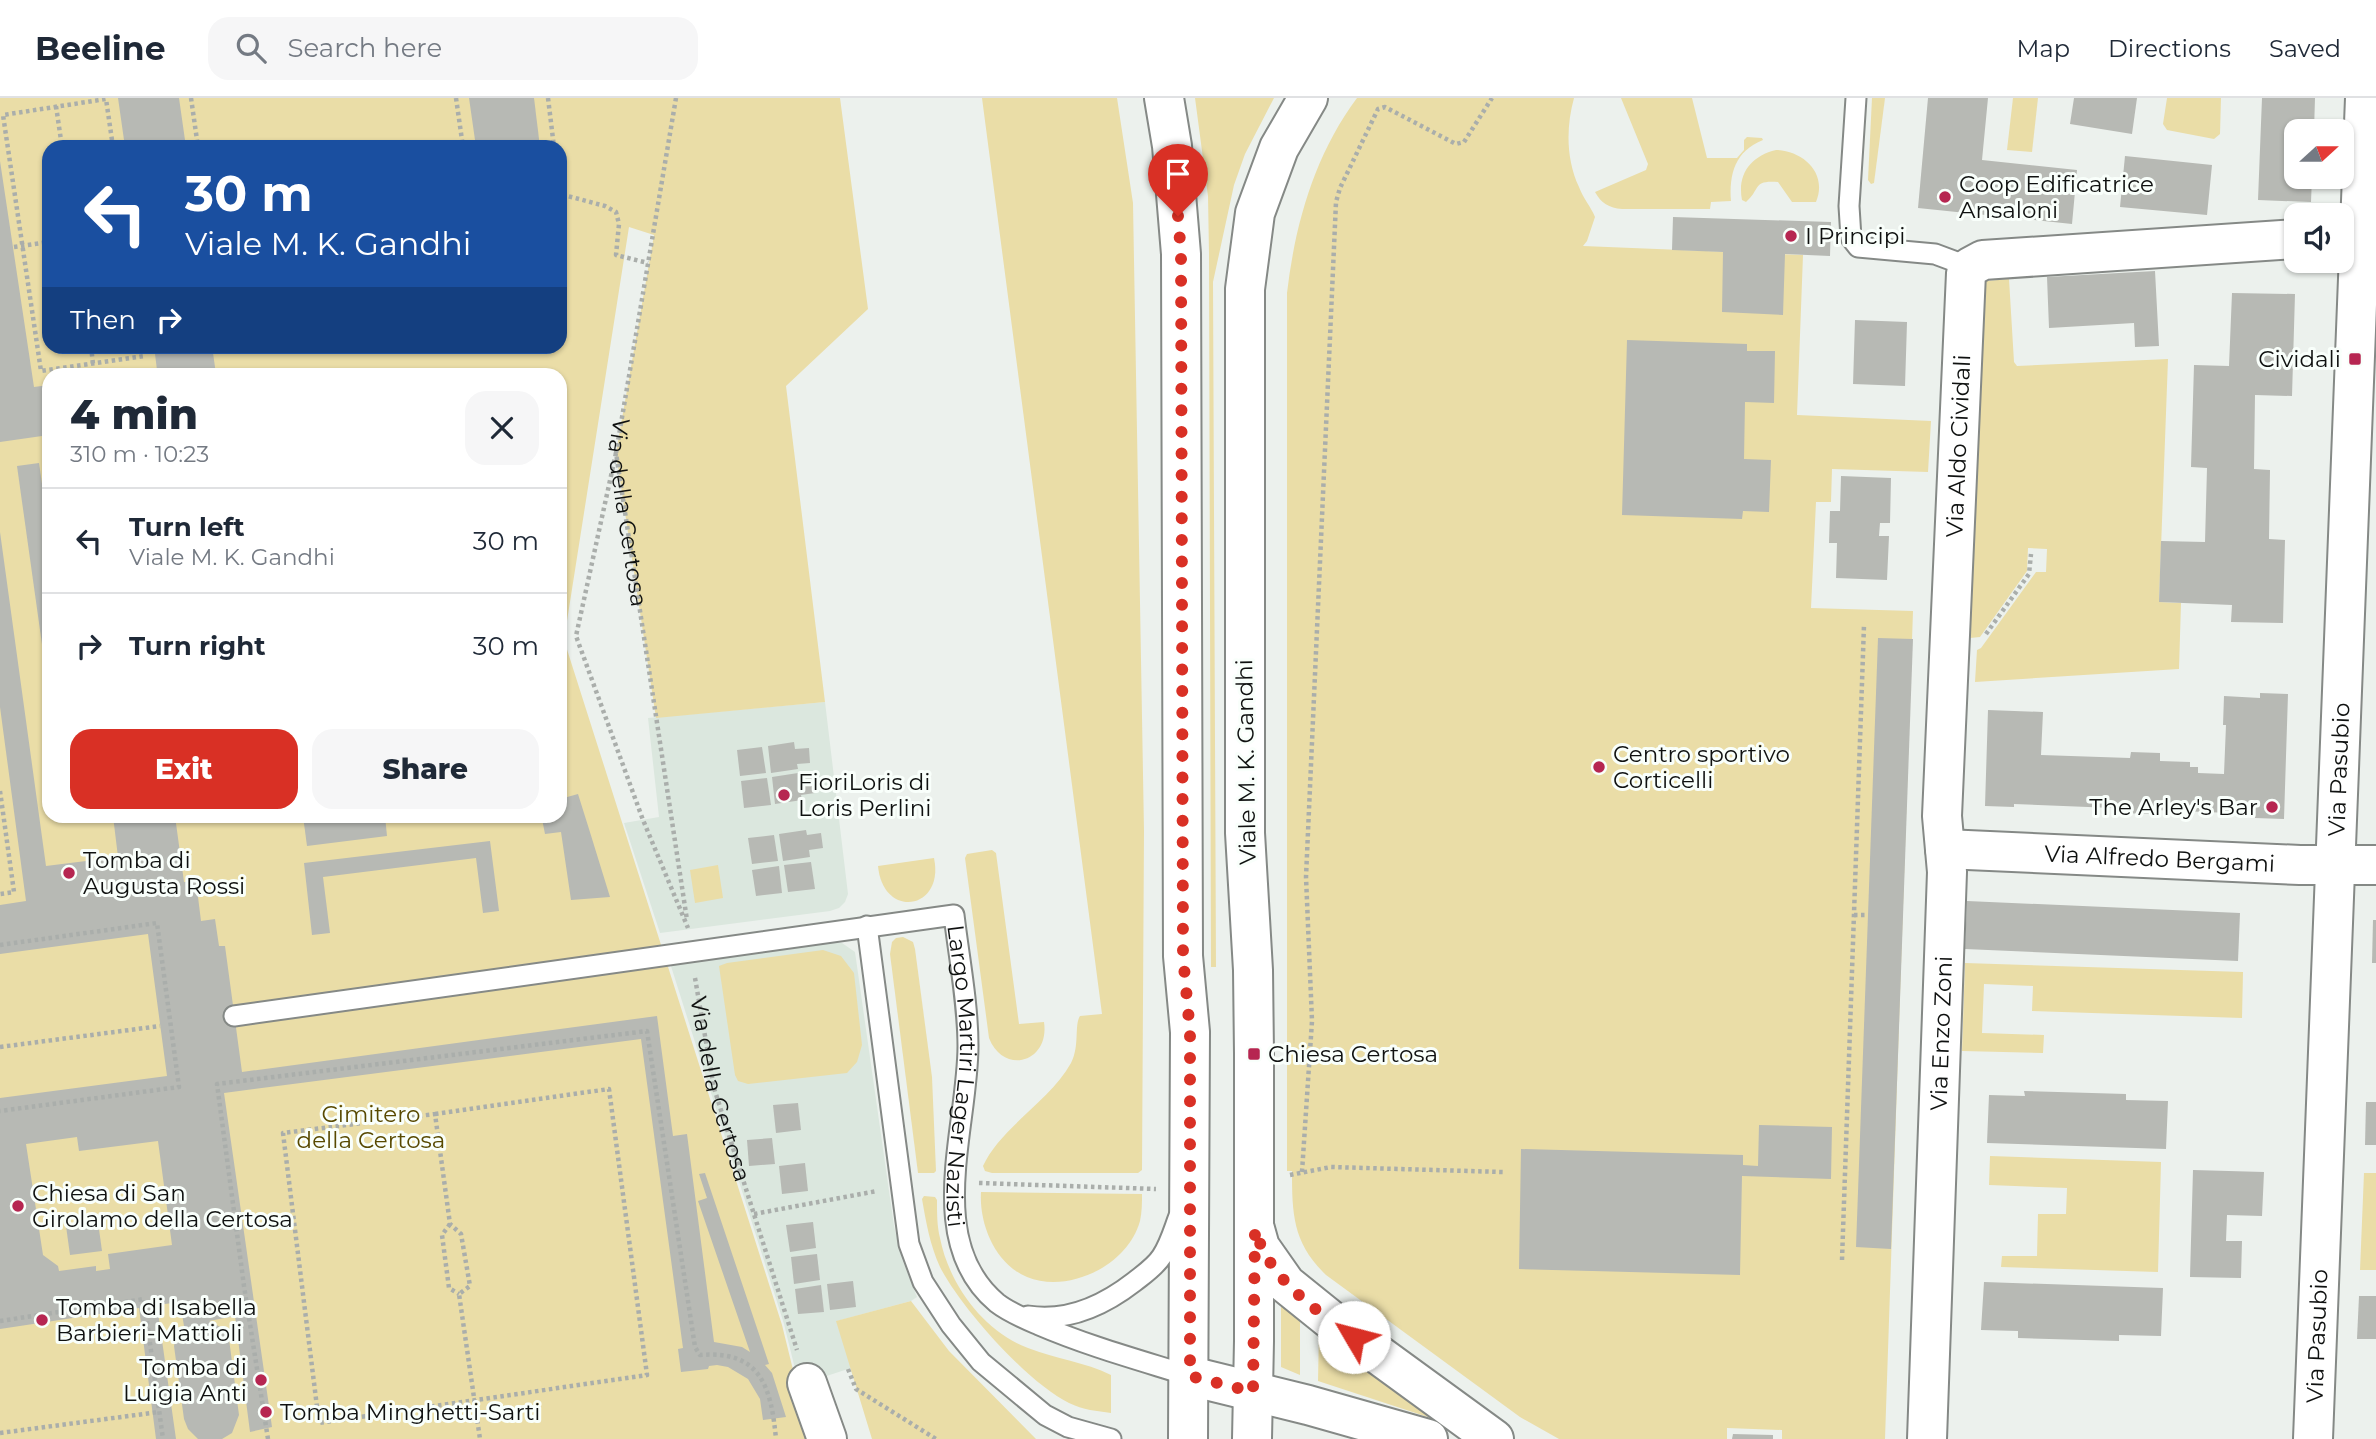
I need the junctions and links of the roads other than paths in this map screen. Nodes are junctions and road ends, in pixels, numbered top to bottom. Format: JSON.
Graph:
{"nodes":[{"id":1,"x":1164,"y":98,"type":"edge"},
{"id":2,"x":1308,"y":98,"type":"edge"},
{"id":3,"x":1856,"y":98,"type":"edge"},
{"id":4,"x":2365,"y":98,"type":"edge"},
{"id":5,"x":2359,"y":235,"type":"edge"},
{"id":6,"x":2284,"y":240,"type":"edge"},
{"id":7,"x":1970,"y":267,"type":"junction"},
{"id":8,"x":1965,"y":635,"type":"joint"},
{"id":9,"x":1945,"y":849,"type":"junction"},
{"id":10,"x":2335,"y":865,"type":"junction"},
{"id":11,"x":2376,"y":865,"type":"edge"},
{"id":12,"x":867,"y":926,"type":"junction"},
{"id":13,"x":234,"y":1016,"type":"dead end"},
{"id":14,"x":1190,"y":1189,"type":"junction"},
{"id":15,"x":1255,"y":1229,"type":"junction"},
{"id":16,"x":1012,"y":1313,"type":"junction"},
{"id":17,"x":1190,"y":1376,"type":"junction"},
{"id":18,"x":807,"y":1383,"type":"road end"},
{"id":19,"x":1241,"y":1389,"type":"junction"},
{"id":20,"x":1045,"y":1415,"type":"junction"},
{"id":21,"x":827,"y":1439,"type":"edge"},
{"id":22,"x":1066,"y":1439,"type":"edge"},
{"id":23,"x":1111,"y":1439,"type":"edge"},
{"id":24,"x":1188,"y":1439,"type":"edge"},
{"id":25,"x":1252,"y":1439,"type":"edge"},
{"id":26,"x":1427,"y":1439,"type":"edge"},
{"id":27,"x":1494,"y":1439,"type":"edge"},
{"id":28,"x":1927,"y":1439,"type":"edge"},
{"id":29,"x":2313,"y":1439,"type":"edge"}],
"edges":[{"from":1,"to":14,"type":"street"},
{"from":2,"to":15,"type":"street","name":"Viale M. K. Gandhi"},
{"from":3,"to":7,"type":"lane"},
{"from":4,"to":5,"type":"street","name":"Via Pasubio"},
{"from":5,"to":10,"type":"street","name":"Via Pasubio"},
{"from":6,"to":7,"type":"street"},
{"from":7,"to":8,"type":"street","name":"Via Aldo Cividali"},
{"from":8,"to":9,"type":"street","name":"Via Enzo Zoni"},
{"from":9,"to":10,"type":"street","name":"Via Alfredo Bergami"},
{"from":9,"to":28,"type":"street","name":"Via Enzo Zoni"},
{"from":10,"to":11,"type":"street","name":"Via Alfredo Bergami"},
{"from":10,"to":29,"type":"street","name":"Via Pasubio"},
{"from":12,"to":13,"type":"lane","name":"Largo Martiri Lager Nazisti"},
{"from":12,"to":16,"type":"lane","name":"Largo Martiri Lager Nazisti"},
{"from":12,"to":20,"type":"lane"},
{"from":14,"to":16,"type":"lane"},
{"from":14,"to":17,"type":"street"},
{"from":15,"to":19,"type":"street","name":"Viale M. K. Gandhi"},
{"from":15,"to":27,"type":"street"},
{"from":16,"to":17,"type":"lane","name":"Largo Martiri Lager Nazisti"},
{"from":17,"to":19,"type":"street","name":"Largo Martiri Lager Nazisti"},
{"from":17,"to":24,"type":"street"},
{"from":18,"to":21,"type":"street"},
{"from":19,"to":25,"type":"street","name":"Viale M. K. Gandhi"},
{"from":19,"to":26,"type":"street","name":"Largo Martiri Lager Nazisti"},
{"from":20,"to":22,"type":"lane"},
{"from":20,"to":23,"type":"lane"}]}
